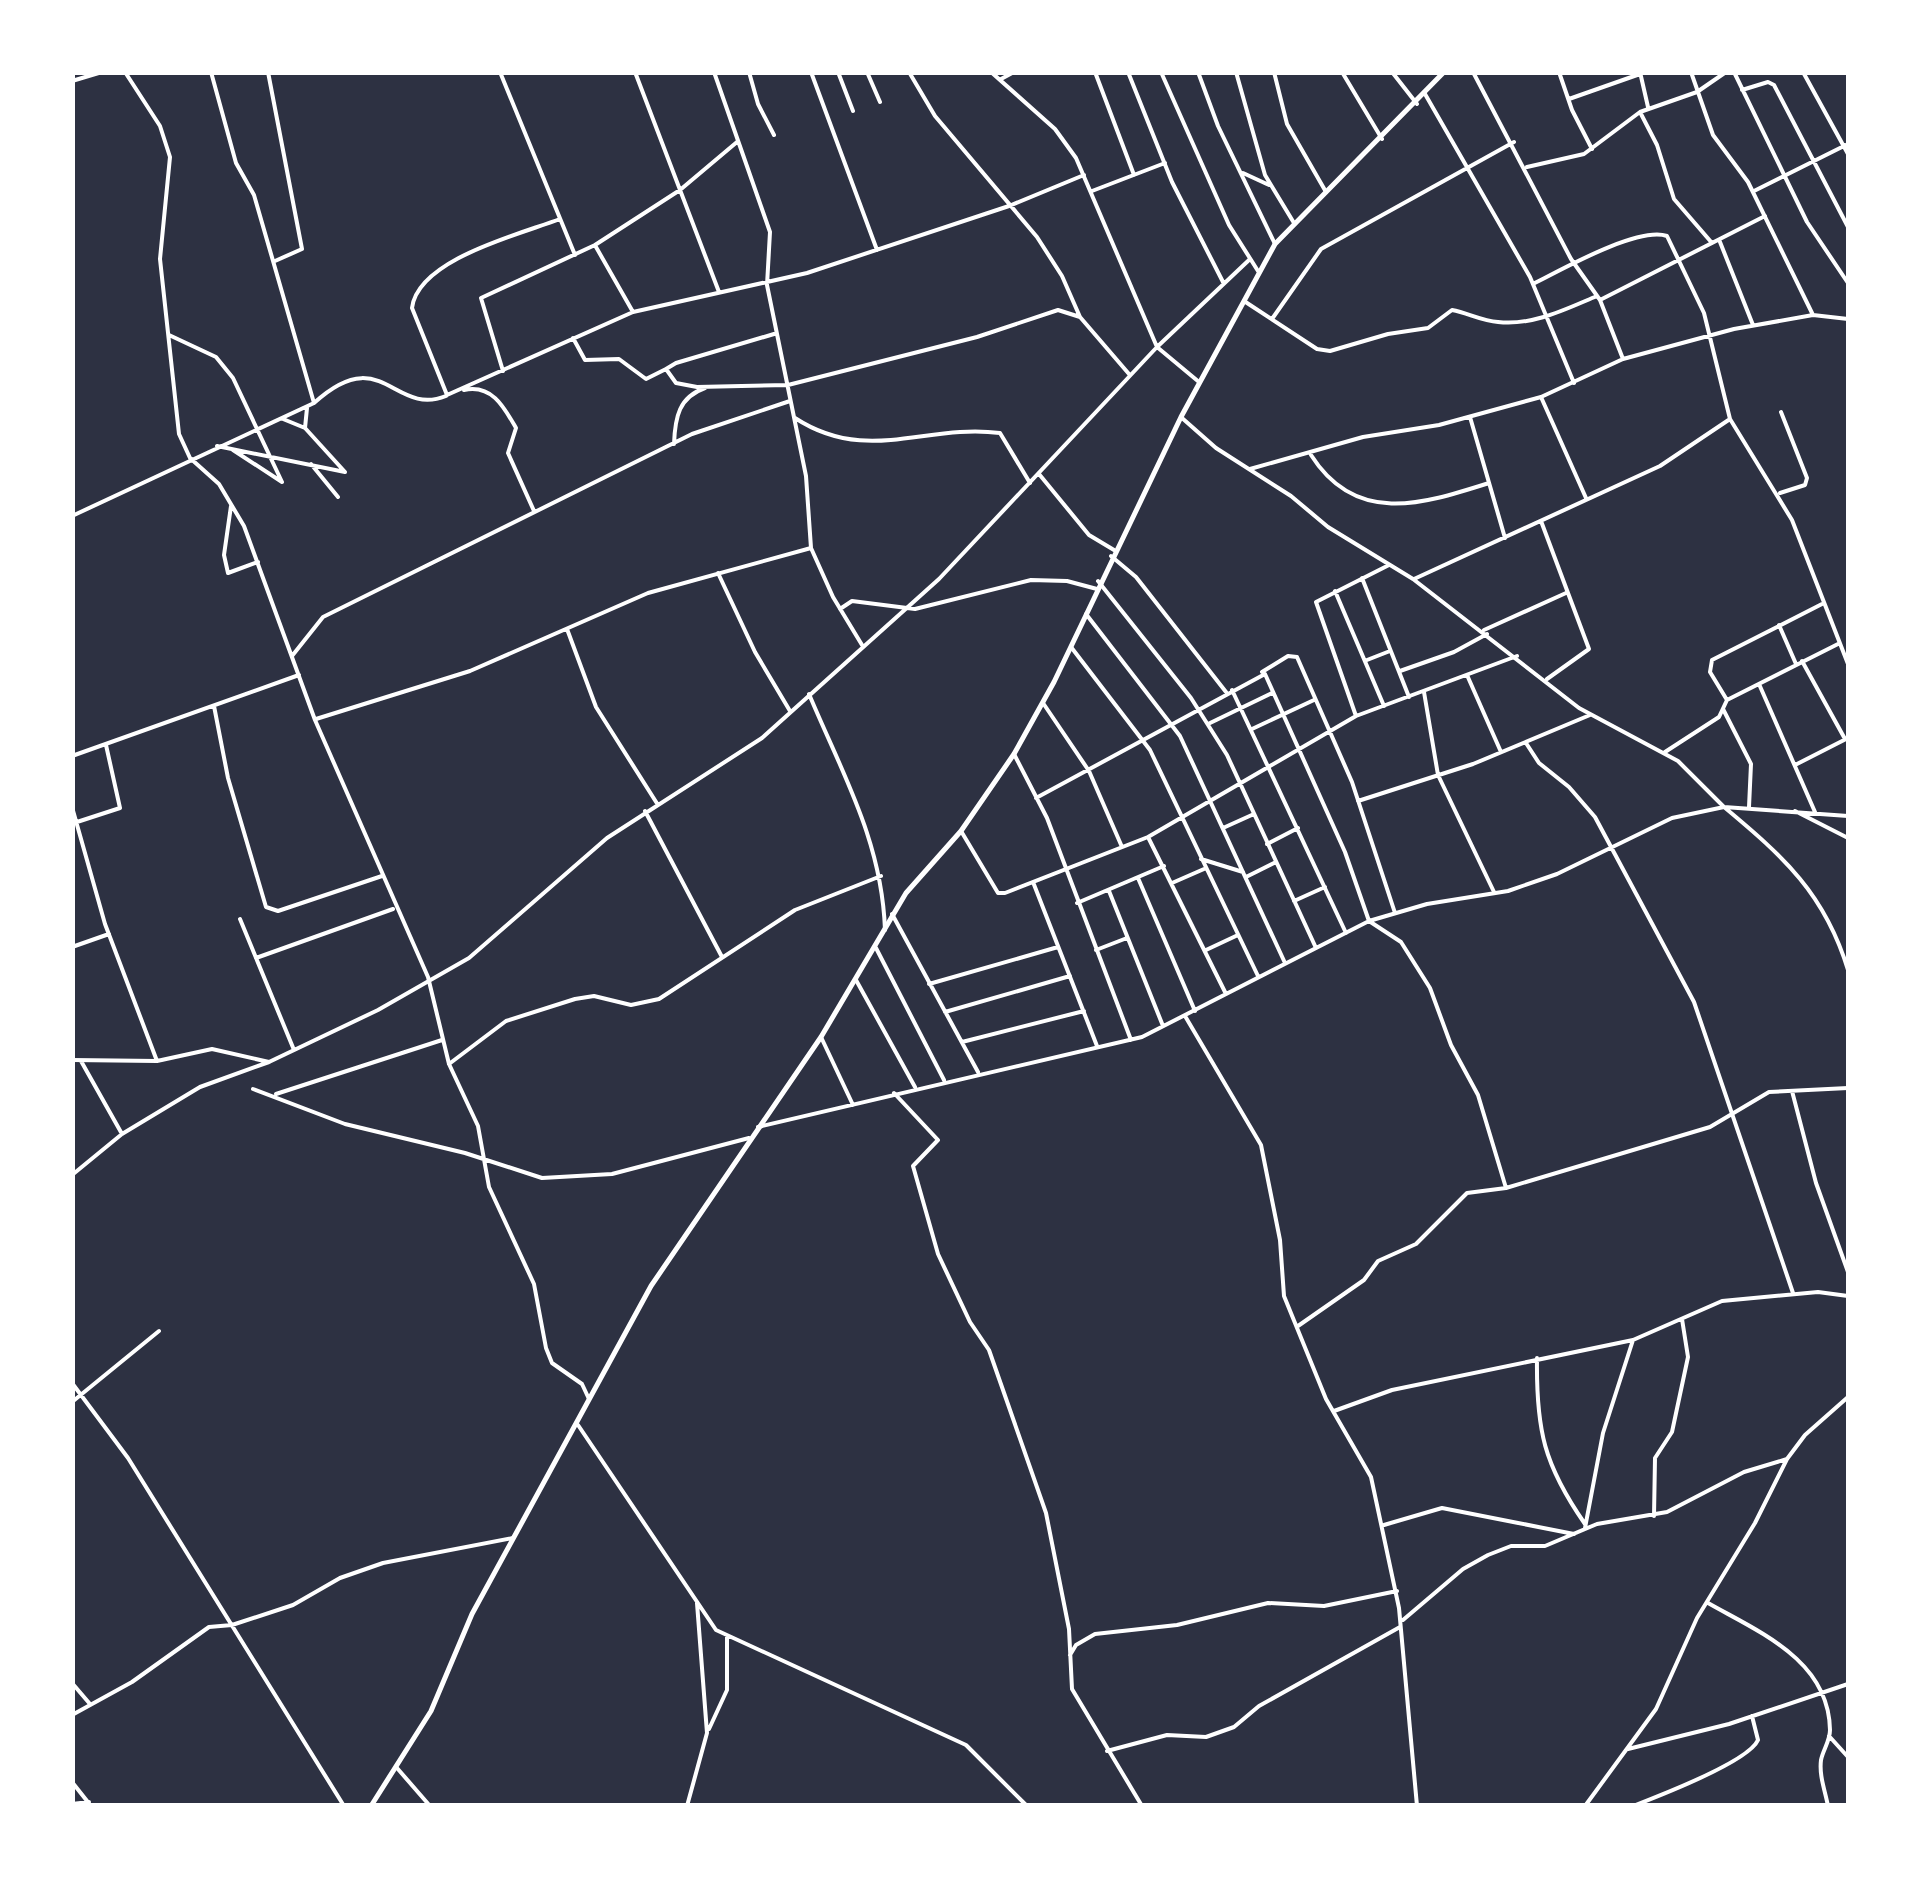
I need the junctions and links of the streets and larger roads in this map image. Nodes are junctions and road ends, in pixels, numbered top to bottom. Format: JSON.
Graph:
{"nodes":[{"id":1,"x":124,"y":72,"type":"edge"},
{"id":2,"x":211,"y":72,"type":"edge"},
{"id":3,"x":268,"y":72,"type":"edge"},
{"id":4,"x":500,"y":72,"type":"edge"},
{"id":5,"x":635,"y":72,"type":"edge"},
{"id":6,"x":714,"y":72,"type":"edge"},
{"id":7,"x":749,"y":72,"type":"edge"},
{"id":8,"x":811,"y":72,"type":"edge"},
{"id":9,"x":838,"y":72,"type":"edge"},
{"id":10,"x":868,"y":72,"type":"edge"},
{"id":11,"x":909,"y":72,"type":"edge"},
{"id":12,"x":991,"y":72,"type":"edge"},
{"id":13,"x":1014,"y":72,"type":"edge"},
{"id":14,"x":1095,"y":72,"type":"edge"},
{"id":15,"x":1128,"y":72,"type":"edge"},
{"id":16,"x":1161,"y":72,"type":"edge"},
{"id":17,"x":1198,"y":72,"type":"edge"},
{"id":18,"x":1236,"y":72,"type":"edge"},
{"id":19,"x":1274,"y":72,"type":"edge"},
{"id":20,"x":1342,"y":72,"type":"edge"},
{"id":21,"x":1392,"y":72,"type":"edge"},
{"id":22,"x":1444,"y":72,"type":"edge"},
{"id":23,"x":1473,"y":72,"type":"edge"},
{"id":24,"x":1559,"y":72,"type":"edge"},
{"id":25,"x":1691,"y":72,"type":"edge"},
{"id":26,"x":1726,"y":72,"type":"edge"},
{"id":27,"x":1734,"y":72,"type":"edge"},
{"id":28,"x":1804,"y":72,"type":"edge"},
{"id":29,"x":101,"y":73,"type":"edge"},
{"id":30,"x":1640,"y":73,"type":"edge"},
{"id":31,"x":999,"y":80,"type":"junction"},
{"id":32,"x":72,"y":81,"type":"edge"},
{"id":33,"x":1742,"y":90,"type":"junction"},
{"id":34,"x":1696,"y":92,"type":"junction"},
{"id":35,"x":1425,"y":94,"type":"junction"},
{"id":36,"x":1568,"y":100,"type":"junction"},
{"id":37,"x":880,"y":102,"type":"dead end"},
{"id":38,"x":1417,"y":104,"type":"junction"},
{"id":39,"x":1648,"y":107,"type":"junction"},
{"id":40,"x":853,"y":111,"type":"dead end"},
{"id":41,"x":1640,"y":112,"type":"junction"},
{"id":42,"x":774,"y":136,"type":"dead end"},
{"id":43,"x":1382,"y":139,"type":"junction"},
{"id":44,"x":737,"y":142,"type":"junction"},
{"id":45,"x":1514,"y":142,"type":"junction"},
{"id":46,"x":1846,"y":145,"type":"edge"},
{"id":47,"x":1592,"y":149,"type":"junction"},
{"id":48,"x":1848,"y":154,"type":"edge"},
{"id":49,"x":1165,"y":162,"type":"junction"},
{"id":50,"x":1811,"y":162,"type":"junction"},
{"id":51,"x":1468,"y":167,"type":"junction"},
{"id":52,"x":1527,"y":167,"type":"junction"},
{"id":53,"x":1134,"y":174,"type":"junction"},
{"id":54,"x":1243,"y":174,"type":"dead end"},
{"id":55,"x":1084,"y":175,"type":"junction"},
{"id":56,"x":1784,"y":176,"type":"junction"},
{"id":57,"x":1269,"y":185,"type":"junction"},
{"id":58,"x":680,"y":190,"type":"junction"},
{"id":59,"x":1092,"y":191,"type":"junction"},
{"id":60,"x":1326,"y":192,"type":"junction"},
{"id":61,"x":1753,"y":192,"type":"junction"},
{"id":62,"x":1009,"y":206,"type":"junction"},
{"id":63,"x":1765,"y":216,"type":"junction"},
{"id":64,"x":560,"y":219,"type":"junction"},
{"id":65,"x":1294,"y":223,"type":"junction"},
{"id":66,"x":1848,"y":226,"type":"edge"},
{"id":67,"x":1719,"y":240,"type":"junction"},
{"id":68,"x":1712,"y":243,"type":"junction"},
{"id":69,"x":1275,"y":244,"type":"junction"},
{"id":70,"x":594,"y":245,"type":"junction"},
{"id":71,"x":877,"y":250,"type":"junction"},
{"id":72,"x":574,"y":256,"type":"junction"},
{"id":73,"x":1249,"y":260,"type":"junction"},
{"id":74,"x":1680,"y":260,"type":"junction"},
{"id":75,"x":273,"y":261,"type":"junction"},
{"id":76,"x":1848,"y":261,"type":"edge"},
{"id":77,"x":1574,"y":263,"type":"junction"},
{"id":78,"x":1840,"y":266,"type":"junction"},
{"id":79,"x":1258,"y":272,"type":"junction"},
{"id":80,"x":1223,"y":282,"type":"junction"},
{"id":81,"x":1848,"y":283,"type":"edge"},
{"id":82,"x":1533,"y":284,"type":"junction"},
{"id":83,"x":767,"y":285,"type":"junction"},
{"id":84,"x":720,"y":294,"type":"junction"},
{"id":85,"x":1598,"y":298,"type":"junction"},
{"id":86,"x":1244,"y":302,"type":"junction"},
{"id":87,"x":633,"y":312,"type":"junction"},
{"id":88,"x":1814,"y":316,"type":"junction"},
{"id":89,"x":1080,"y":317,"type":"junction"},
{"id":90,"x":1548,"y":317,"type":"junction"},
{"id":91,"x":1272,"y":319,"type":"junction"},
{"id":92,"x":1848,"y":319,"type":"edge"},
{"id":93,"x":1754,"y":325,"type":"junction"},
{"id":94,"x":776,"y":334,"type":"junction"},
{"id":95,"x":169,"y":335,"type":"junction"},
{"id":96,"x":1710,"y":336,"type":"junction"},
{"id":97,"x":573,"y":338,"type":"junction"},
{"id":98,"x":1158,"y":347,"type":"junction"},
{"id":99,"x":1623,"y":359,"type":"junction"},
{"id":100,"x":666,"y":369,"type":"junction"},
{"id":101,"x":504,"y":371,"type":"junction"},
{"id":102,"x":1130,"y":375,"type":"junction"},
{"id":103,"x":1199,"y":382,"type":"junction"},
{"id":104,"x":1574,"y":382,"type":"junction"},
{"id":105,"x":788,"y":385,"type":"junction"},
{"id":106,"x":708,"y":387,"type":"junction"},
{"id":107,"x":447,"y":395,"type":"junction"},
{"id":108,"x":1541,"y":397,"type":"junction"},
{"id":109,"x":790,"y":401,"type":"junction"},
{"id":110,"x":311,"y":405,"type":"junction"},
{"id":111,"x":1781,"y":412,"type":"dead end"},
{"id":112,"x":1470,"y":416,"type":"junction"},
{"id":113,"x":1180,"y":417,"type":"junction"},
{"id":114,"x":280,"y":418,"type":"junction"},
{"id":115,"x":794,"y":418,"type":"junction"},
{"id":116,"x":1730,"y":419,"type":"junction"},
{"id":117,"x":305,"y":428,"type":"junction"},
{"id":118,"x":256,"y":429,"type":"junction"},
{"id":119,"x":674,"y":444,"type":"junction"},
{"id":120,"x":217,"y":446,"type":"junction"},
{"id":121,"x":233,"y":450,"type":"junction"},
{"id":122,"x":1310,"y":453,"type":"junction"},
{"id":123,"x":267,"y":454,"type":"junction"},
{"id":124,"x":190,"y":458,"type":"junction"},
{"id":125,"x":311,"y":464,"type":"junction"},
{"id":126,"x":1250,"y":470,"type":"junction"},
{"id":127,"x":1038,"y":474,"type":"junction"},
{"id":128,"x":1030,"y":483,"type":"junction"},
{"id":129,"x":1489,"y":484,"type":"junction"},
{"id":130,"x":1778,"y":493,"type":"junction"},
{"id":131,"x":338,"y":497,"type":"dead end"},
{"id":132,"x":1586,"y":499,"type":"junction"},
{"id":133,"x":231,"y":503,"type":"junction"},
{"id":134,"x":534,"y":511,"type":"junction"},
{"id":135,"x":72,"y":516,"type":"edge"},
{"id":136,"x":1541,"y":521,"type":"junction"},
{"id":137,"x":1505,"y":538,"type":"junction"},
{"id":138,"x":810,"y":548,"type":"junction"},
{"id":139,"x":1113,"y":553,"type":"junction"},
{"id":140,"x":258,"y":562,"type":"junction"},
{"id":141,"x":1389,"y":565,"type":"junction"},
{"id":142,"x":718,"y":572,"type":"junction"},
{"id":143,"x":1362,"y":578,"type":"junction"},
{"id":144,"x":1412,"y":579,"type":"junction"},
{"id":145,"x":1097,"y":585,"type":"junction"},
{"id":146,"x":1335,"y":590,"type":"junction"},
{"id":147,"x":1566,"y":593,"type":"junction"},
{"id":148,"x":1822,"y":604,"type":"junction"},
{"id":149,"x":902,"y":608,"type":"junction"},
{"id":150,"x":840,"y":609,"type":"junction"},
{"id":151,"x":1086,"y":614,"type":"junction"},
{"id":152,"x":1779,"y":625,"type":"junction"},
{"id":153,"x":567,"y":629,"type":"junction"},
{"id":154,"x":1485,"y":632,"type":"junction"},
{"id":155,"x":1838,"y":644,"type":"junction"},
{"id":156,"x":862,"y":645,"type":"junction"},
{"id":157,"x":1071,"y":646,"type":"junction"},
{"id":158,"x":1390,"y":651,"type":"junction"},
{"id":159,"x":292,"y":656,"type":"junction"},
{"id":160,"x":1517,"y":656,"type":"junction"},
{"id":161,"x":1365,"y":661,"type":"junction"},
{"id":162,"x":1799,"y":663,"type":"junction"},
{"id":163,"x":1848,"y":664,"type":"edge"},
{"id":164,"x":1399,"y":671,"type":"junction"},
{"id":165,"x":1258,"y":674,"type":"junction"},
{"id":166,"x":299,"y":675,"type":"junction"},
{"id":167,"x":1467,"y":675,"type":"junction"},
{"id":168,"x":1546,"y":679,"type":"junction"},
{"id":169,"x":1759,"y":684,"type":"junction"},
{"id":170,"x":1229,"y":691,"type":"junction"},
{"id":171,"x":1424,"y":692,"type":"junction"},
{"id":172,"x":1274,"y":693,"type":"junction"},
{"id":173,"x":809,"y":694,"type":"junction"},
{"id":174,"x":1409,"y":697,"type":"junction"},
{"id":175,"x":1314,"y":700,"type":"junction"},
{"id":176,"x":1727,"y":700,"type":"junction"},
{"id":177,"x":1043,"y":702,"type":"junction"},
{"id":178,"x":214,"y":706,"type":"junction"},
{"id":179,"x":1384,"y":706,"type":"junction"},
{"id":180,"x":1197,"y":707,"type":"junction"},
{"id":181,"x":1241,"y":707,"type":"junction"},
{"id":182,"x":1723,"y":709,"type":"junction"},
{"id":183,"x":790,"y":711,"type":"junction"},
{"id":184,"x":1283,"y":713,"type":"junction"},
{"id":185,"x":1356,"y":716,"type":"junction"},
{"id":186,"x":1590,"y":716,"type":"junction"},
{"id":187,"x":315,"y":720,"type":"junction"},
{"id":188,"x":1172,"y":723,"type":"junction"},
{"id":189,"x":1208,"y":724,"type":"junction"},
{"id":190,"x":1252,"y":729,"type":"junction"},
{"id":191,"x":1329,"y":731,"type":"junction"},
{"id":192,"x":1847,"y":739,"type":"edge"},
{"id":193,"x":1144,"y":740,"type":"junction"},
{"id":194,"x":1526,"y":743,"type":"junction"},
{"id":195,"x":106,"y":745,"type":"junction"},
{"id":196,"x":1300,"y":748,"type":"junction"},
{"id":197,"x":1501,"y":752,"type":"junction"},
{"id":198,"x":1665,"y":752,"type":"junction"},
{"id":199,"x":1014,"y":754,"type":"junction"},
{"id":200,"x":72,"y":756,"type":"edge"},
{"id":201,"x":1794,"y":765,"type":"junction"},
{"id":202,"x":1270,"y":766,"type":"junction"},
{"id":203,"x":1088,"y":771,"type":"junction"},
{"id":204,"x":1438,"y":775,"type":"junction"},
{"id":205,"x":1239,"y":782,"type":"junction"},
{"id":206,"x":1036,"y":798,"type":"junction"},
{"id":207,"x":1210,"y":799,"type":"junction"},
{"id":208,"x":1358,"y":801,"type":"junction"},
{"id":209,"x":658,"y":805,"type":"junction"},
{"id":210,"x":1724,"y":807,"type":"junction"},
{"id":211,"x":72,"y":808,"type":"edge"},
{"id":212,"x":1748,"y":808,"type":"junction"},
{"id":213,"x":1790,"y":808,"type":"junction"},
{"id":214,"x":645,"y":811,"type":"junction"},
{"id":215,"x":1815,"y":812,"type":"junction"},
{"id":216,"x":1254,"y":814,"type":"junction"},
{"id":217,"x":1848,"y":816,"type":"edge"},
{"id":218,"x":1181,"y":817,"type":"junction"},
{"id":219,"x":76,"y":822,"type":"junction"},
{"id":220,"x":1223,"y":828,"type":"junction"},
{"id":221,"x":1298,"y":828,"type":"junction"},
{"id":222,"x":961,"y":831,"type":"junction"},
{"id":223,"x":1848,"y":834,"type":"edge"},
{"id":224,"x":1148,"y":837,"type":"junction"},
{"id":225,"x":1267,"y":844,"type":"junction"},
{"id":226,"x":1122,"y":848,"type":"junction"},
{"id":227,"x":1614,"y":848,"type":"junction"},
{"id":228,"x":1201,"y":859,"type":"junction"},
{"id":229,"x":1276,"y":862,"type":"junction"},
{"id":230,"x":1164,"y":866,"type":"junction"},
{"id":231,"x":1206,"y":868,"type":"junction"},
{"id":232,"x":1065,"y":870,"type":"junction"},
{"id":233,"x":1244,"y":874,"type":"junction"},
{"id":234,"x":382,"y":876,"type":"junction"},
{"id":235,"x":881,"y":876,"type":"junction"},
{"id":236,"x":1138,"y":878,"type":"junction"},
{"id":237,"x":1033,"y":882,"type":"junction"},
{"id":238,"x":1172,"y":883,"type":"junction"},
{"id":239,"x":1325,"y":886,"type":"junction"},
{"id":240,"x":1109,"y":892,"type":"junction"},
{"id":241,"x":1494,"y":892,"type":"junction"},
{"id":242,"x":1294,"y":900,"type":"junction"},
{"id":243,"x":1077,"y":903,"type":"junction"},
{"id":244,"x":394,"y":908,"type":"junction"},
{"id":245,"x":892,"y":914,"type":"junction"},
{"id":246,"x":1395,"y":914,"type":"junction"},
{"id":247,"x":240,"y":919,"type":"dead end"},
{"id":248,"x":1370,"y":922,"type":"junction"},
{"id":249,"x":885,"y":930,"type":"junction"},
{"id":250,"x":109,"y":934,"type":"junction"},
{"id":251,"x":1346,"y":934,"type":"junction"},
{"id":252,"x":1238,"y":935,"type":"junction"},
{"id":253,"x":1127,"y":938,"type":"junction"},
{"id":254,"x":1058,"y":946,"type":"junction"},
{"id":255,"x":72,"y":948,"type":"edge"},
{"id":256,"x":876,"y":948,"type":"junction"},
{"id":257,"x":1316,"y":948,"type":"junction"},
{"id":258,"x":1096,"y":950,"type":"junction"},
{"id":259,"x":1206,"y":950,"type":"junction"},
{"id":260,"x":256,"y":958,"type":"junction"},
{"id":261,"x":722,"y":959,"type":"junction"},
{"id":262,"x":1285,"y":963,"type":"junction"},
{"id":263,"x":1848,"y":970,"type":"edge"},
{"id":264,"x":1070,"y":976,"type":"junction"},
{"id":265,"x":1258,"y":976,"type":"junction"},
{"id":266,"x":428,"y":977,"type":"junction"},
{"id":267,"x":856,"y":980,"type":"junction"},
{"id":268,"x":929,"y":984,"type":"junction"},
{"id":269,"x":1226,"y":994,"type":"junction"},
{"id":270,"x":1195,"y":1010,"type":"junction"},
{"id":271,"x":1084,"y":1011,"type":"junction"},
{"id":272,"x":946,"y":1012,"type":"junction"},
{"id":273,"x":1186,"y":1016,"type":"junction"},
{"id":274,"x":1163,"y":1026,"type":"junction"},
{"id":275,"x":820,"y":1036,"type":"junction"},
{"id":276,"x":442,"y":1040,"type":"junction"},
{"id":277,"x":1132,"y":1040,"type":"junction"},
{"id":278,"x":962,"y":1042,"type":"junction"},
{"id":279,"x":1098,"y":1047,"type":"junction"},
{"id":280,"x":294,"y":1050,"type":"junction"},
{"id":281,"x":72,"y":1060,"type":"edge"},
{"id":282,"x":157,"y":1061,"type":"junction"},
{"id":283,"x":81,"y":1062,"type":"junction"},
{"id":284,"x":269,"y":1062,"type":"junction"},
{"id":285,"x":449,"y":1064,"type":"junction"},
{"id":286,"x":978,"y":1072,"type":"junction"},
{"id":287,"x":944,"y":1080,"type":"junction"},
{"id":288,"x":914,"y":1087,"type":"junction"},
{"id":289,"x":1848,"y":1088,"type":"edge"},
{"id":290,"x":253,"y":1089,"type":"dead end"},
{"id":291,"x":1792,"y":1091,"type":"junction"},
{"id":292,"x":894,"y":1093,"type":"junction"},
{"id":293,"x":273,"y":1096,"type":"junction"},
{"id":294,"x":853,"y":1105,"type":"junction"},
{"id":295,"x":1730,"y":1114,"type":"junction"},
{"id":296,"x":756,"y":1127,"type":"junction"},
{"id":297,"x":122,"y":1134,"type":"junction"},
{"id":298,"x":749,"y":1138,"type":"junction"},
{"id":299,"x":485,"y":1158,"type":"junction"},
{"id":300,"x":72,"y":1175,"type":"edge"},
{"id":301,"x":1506,"y":1188,"type":"junction"},
{"id":302,"x":1848,"y":1272,"type":"edge"},
{"id":303,"x":1793,"y":1293,"type":"junction"},
{"id":304,"x":1848,"y":1296,"type":"edge"},
{"id":305,"x":1682,"y":1319,"type":"junction"},
{"id":306,"x":1296,"y":1328,"type":"junction"},
{"id":307,"x":158,"y":1331,"type":"dead end"},
{"id":308,"x":1633,"y":1340,"type":"junction"},
{"id":309,"x":1537,"y":1358,"type":"junction"},
{"id":310,"x":72,"y":1383,"type":"edge"},
{"id":311,"x":80,"y":1395,"type":"junction"},
{"id":312,"x":1848,"y":1397,"type":"edge"},
{"id":313,"x":589,"y":1401,"type":"junction"},
{"id":314,"x":72,"y":1402,"type":"edge"},
{"id":315,"x":1334,"y":1411,"type":"junction"},
{"id":316,"x":578,"y":1426,"type":"junction"},
{"id":317,"x":1787,"y":1459,"type":"junction"},
{"id":318,"x":1654,"y":1516,"type":"junction"},
{"id":319,"x":1384,"y":1525,"type":"junction"},
{"id":320,"x":1585,"y":1527,"type":"junction"},
{"id":321,"x":1574,"y":1534,"type":"junction"},
{"id":322,"x":513,"y":1538,"type":"junction"},
{"id":323,"x":1396,"y":1591,"type":"junction"},
{"id":324,"x":696,"y":1598,"type":"junction"},
{"id":325,"x":1708,"y":1603,"type":"junction"},
{"id":326,"x":1402,"y":1623,"type":"junction"},
{"id":327,"x":232,"y":1625,"type":"junction"},
{"id":328,"x":727,"y":1636,"type":"junction"},
{"id":329,"x":1069,"y":1657,"type":"junction"},
{"id":330,"x":72,"y":1683,"type":"edge"},
{"id":331,"x":1848,"y":1684,"type":"edge"},
{"id":332,"x":1820,"y":1692,"type":"junction"},
{"id":333,"x":90,"y":1704,"type":"junction"},
{"id":334,"x":72,"y":1715,"type":"edge"},
{"id":335,"x":1752,"y":1716,"type":"junction"},
{"id":336,"x":707,"y":1733,"type":"junction"},
{"id":337,"x":1830,"y":1736,"type":"junction"},
{"id":338,"x":1626,"y":1749,"type":"junction"},
{"id":339,"x":1107,"y":1751,"type":"junction"},
{"id":340,"x":1848,"y":1757,"type":"edge"},
{"id":341,"x":396,"y":1767,"type":"junction"},
{"id":342,"x":72,"y":1782,"type":"edge"},
{"id":343,"x":72,"y":1804,"type":"edge"},
{"id":344,"x":90,"y":1804,"type":"edge"},
{"id":345,"x":344,"y":1806,"type":"edge"},
{"id":346,"x":371,"y":1806,"type":"edge"},
{"id":347,"x":430,"y":1806,"type":"edge"},
{"id":348,"x":687,"y":1806,"type":"edge"},
{"id":349,"x":1027,"y":1806,"type":"edge"},
{"id":350,"x":1142,"y":1806,"type":"edge"},
{"id":351,"x":1417,"y":1806,"type":"edge"},
{"id":352,"x":1584,"y":1806,"type":"edge"},
{"id":353,"x":1634,"y":1806,"type":"edge"},
{"id":354,"x":1828,"y":1806,"type":"edge"}],
"edges":[{"from":1,"to":95,"type":"street"},
{"from":2,"to":75,"type":"street"},
{"from":3,"to":75,"type":"street"},
{"from":4,"to":64,"type":"street"},
{"from":5,"to":58,"type":"street"},
{"from":6,"to":44,"type":"street"},
{"from":7,"to":42,"type":"street"},
{"from":8,"to":71,"type":"street"},
{"from":9,"to":40,"type":"street"},
{"from":10,"to":37,"type":"street"},
{"from":11,"to":62,"type":"street"},
{"from":12,"to":31,"type":"street"},
{"from":13,"to":31,"type":"street"},
{"from":14,"to":53,"type":"street"},
{"from":15,"to":49,"type":"street"},
{"from":16,"to":73,"type":"street"},
{"from":17,"to":69,"type":"street"},
{"from":18,"to":57,"type":"street"},
{"from":19,"to":60,"type":"street"},
{"from":20,"to":43,"type":"street"},
{"from":21,"to":38,"type":"street"},
{"from":22,"to":35,"type":"street"},
{"from":23,"to":45,"type":"street"},
{"from":24,"to":36,"type":"street"},
{"from":25,"to":34,"type":"street"},
{"from":26,"to":34,"type":"street"},
{"from":27,"to":33,"type":"street"},
{"from":28,"to":46,"type":"street"},
{"from":29,"to":32,"type":"street"},
{"from":30,"to":36,"type":"street"},
{"from":30,"to":39,"type":"street"},
{"from":31,"to":55,"type":"street"},
{"from":33,"to":50,"type":"street"},
{"from":33,"to":56,"type":"street"},
{"from":34,"to":39,"type":"street"},
{"from":34,"to":61,"type":"street"},
{"from":35,"to":38,"type":"street"},
{"from":35,"to":51,"type":"street"},
{"from":36,"to":47,"type":"street"},
{"from":38,"to":43,"type":"street"},
{"from":39,"to":41,"type":"street"},
{"from":41,"to":47,"type":"street"},
{"from":41,"to":68,"type":"street"},
{"from":43,"to":60,"type":"street"},
{"from":44,"to":58,"type":"street"},
{"from":44,"to":83,"type":"street"},
{"from":45,"to":51,"type":"street"},
{"from":45,"to":52,"type":"street"},
{"from":46,"to":48,"type":"street"},
{"from":46,"to":50,"type":"street"},
{"from":47,"to":52,"type":"street"},
{"from":49,"to":53,"type":"street"},
{"from":49,"to":80,"type":"street"},
{"from":50,"to":56,"type":"street"},
{"from":50,"to":66,"type":"street"},
{"from":51,"to":82,"type":"street"},
{"from":51,"to":91,"type":"street"},
{"from":52,"to":77,"type":"street"},
{"from":53,"to":59,"type":"street"},
{"from":54,"to":57,"type":"street"},
{"from":55,"to":59,"type":"street"},
{"from":55,"to":62,"type":"street"},
{"from":56,"to":61,"type":"street"},
{"from":56,"to":78,"type":"street"},
{"from":57,"to":65,"type":"street"},
{"from":58,"to":70,"type":"street"},
{"from":58,"to":84,"type":"street"},
{"from":59,"to":98,"type":"street"},
{"from":60,"to":65,"type":"street"},
{"from":61,"to":63,"type":"street"},
{"from":62,"to":71,"type":"street"},
{"from":62,"to":89,"type":"street"},
{"from":63,"to":67,"type":"street"},
{"from":63,"to":88,"type":"street"},
{"from":64,"to":72,"type":"street"},
{"from":64,"to":107,"type":"street"},
{"from":65,"to":69,"type":"street"},
{"from":67,"to":68,"type":"street"},
{"from":67,"to":93,"type":"street"},
{"from":68,"to":74,"type":"street"},
{"from":69,"to":79,"type":"street"},
{"from":70,"to":72,"type":"street"},
{"from":70,"to":87,"type":"street"},
{"from":71,"to":83,"type":"street"},
{"from":72,"to":101,"type":"street"},
{"from":73,"to":79,"type":"street"},
{"from":73,"to":80,"type":"street"},
{"from":74,"to":77,"type":"street"},
{"from":74,"to":85,"type":"street"},
{"from":74,"to":96,"type":"street"},
{"from":75,"to":110,"type":"street"},
{"from":76,"to":78,"type":"street"},
{"from":77,"to":82,"type":"street"},
{"from":77,"to":85,"type":"street"},
{"from":78,"to":81,"type":"street"},
{"from":79,"to":86,"type":"street"},
{"from":80,"to":98,"type":"street"},
{"from":82,"to":90,"type":"street"},
{"from":83,"to":84,"type":"street"},
{"from":83,"to":94,"type":"street"},
{"from":84,"to":87,"type":"street"},
{"from":85,"to":90,"type":"street"},
{"from":85,"to":99,"type":"street"},
{"from":86,"to":91,"type":"street"},
{"from":86,"to":103,"type":"street"},
{"from":87,"to":97,"type":"street"},
{"from":88,"to":92,"type":"street"},
{"from":88,"to":93,"type":"street"},
{"from":89,"to":102,"type":"street"},
{"from":89,"to":105,"type":"street"},
{"from":90,"to":91,"type":"street"},
{"from":90,"to":104,"type":"street"},
{"from":93,"to":96,"type":"street"},
{"from":94,"to":100,"type":"street"},
{"from":94,"to":105,"type":"street"},
{"from":95,"to":118,"type":"street"},
{"from":95,"to":124,"type":"street"},
{"from":96,"to":99,"type":"street"},
{"from":96,"to":116,"type":"street"},
{"from":97,"to":100,"type":"street"},
{"from":97,"to":101,"type":"street"},
{"from":98,"to":102,"type":"street"},
{"from":98,"to":103,"type":"street"},
{"from":99,"to":104,"type":"street"},
{"from":100,"to":106,"type":"street"},
{"from":101,"to":107,"type":"street"},
{"from":102,"to":127,"type":"street"},
{"from":103,"to":113,"type":"street"},
{"from":104,"to":108,"type":"street"},
{"from":105,"to":106,"type":"street"},
{"from":105,"to":109,"type":"street"},
{"from":106,"to":119,"type":"street"},
{"from":107,"to":110,"type":"street"},
{"from":107,"to":134,"type":"street"},
{"from":108,"to":112,"type":"street"},
{"from":108,"to":132,"type":"street"},
{"from":109,"to":115,"type":"street"},
{"from":109,"to":119,"type":"street"},
{"from":110,"to":114,"type":"street"},
{"from":110,"to":117,"type":"street"},
{"from":111,"to":130,"type":"street"},
{"from":112,"to":122,"type":"street"},
{"from":112,"to":129,"type":"street"},
{"from":113,"to":126,"type":"street"},
{"from":113,"to":139,"type":"street"},
{"from":114,"to":117,"type":"street"},
{"from":114,"to":118,"type":"street"},
{"from":115,"to":128,"type":"street"},
{"from":115,"to":138,"type":"street"},
{"from":116,"to":130,"type":"street"},
{"from":116,"to":132,"type":"street"},
{"from":117,"to":125,"type":"street"},
{"from":118,"to":120,"type":"street"},
{"from":118,"to":123,"type":"street"},
{"from":119,"to":134,"type":"street"},
{"from":120,"to":121,"type":"street"},
{"from":120,"to":124,"type":"street"},
{"from":121,"to":123,"type":"street"},
{"from":121,"to":123,"type":"street"},
{"from":122,"to":126,"type":"street"},
{"from":122,"to":129,"type":"street"},
{"from":123,"to":125,"type":"street"},
{"from":124,"to":133,"type":"street"},
{"from":124,"to":135,"type":"street"},
{"from":125,"to":131,"type":"street"},
{"from":126,"to":141,"type":"street"},
{"from":127,"to":128,"type":"street"},
{"from":127,"to":139,"type":"street"},
{"from":128,"to":149,"type":"street"},
{"from":129,"to":137,"type":"street"},
{"from":130,"to":148,"type":"street"},
{"from":132,"to":136,"type":"street"},
{"from":133,"to":140,"type":"street"},
{"from":133,"to":140,"type":"street"},
{"from":134,"to":159,"type":"street"},
{"from":136,"to":137,"type":"street"},
{"from":136,"to":147,"type":"street"},
{"from":137,"to":144,"type":"street"},
{"from":138,"to":142,"type":"street"},
{"from":138,"to":150,"type":"street"},
{"from":139,"to":145,"type":"street"},
{"from":139,"to":170,"type":"street"},
{"from":140,"to":159,"type":"street"},
{"from":141,"to":143,"type":"street"},
{"from":141,"to":144,"type":"street"},
{"from":142,"to":153,"type":"street"},
{"from":142,"to":183,"type":"street"},
{"from":143,"to":146,"type":"street"},
{"from":143,"to":158,"type":"street"},
{"from":144,"to":154,"type":"street"},
{"from":145,"to":149,"type":"street"},
{"from":145,"to":151,"type":"street"},
{"from":145,"to":180,"type":"street"},
{"from":146,"to":161,"type":"street"},
{"from":146,"to":185,"type":"street"},
{"from":147,"to":154,"type":"street"},
{"from":147,"to":168,"type":"street"},
{"from":148,"to":152,"type":"street"},
{"from":148,"to":155,"type":"street"},
{"from":149,"to":150,"type":"street"},
{"from":149,"to":156,"type":"street"},
{"from":150,"to":156,"type":"street"},
{"from":151,"to":157,"type":"street"},
{"from":151,"to":188,"type":"street"},
{"from":152,"to":162,"type":"street"},
{"from":152,"to":176,"type":"street"},
{"from":153,"to":187,"type":"street"},
{"from":153,"to":209,"type":"street"},
{"from":154,"to":160,"type":"street"},
{"from":154,"to":164,"type":"street"},
{"from":155,"to":162,"type":"street"},
{"from":155,"to":163,"type":"street"},
{"from":156,"to":173,"type":"street"},
{"from":157,"to":177,"type":"street"},
{"from":157,"to":193,"type":"street"},
{"from":158,"to":161,"type":"street"},
{"from":158,"to":164,"type":"street"},
{"from":159,"to":166,"type":"street"},
{"from":160,"to":167,"type":"street"},
{"from":160,"to":168,"type":"street"},
{"from":161,"to":179,"type":"street"},
{"from":162,"to":169,"type":"street"},
{"from":162,"to":192,"type":"street"},
{"from":164,"to":174,"type":"street"},
{"from":165,"to":170,"type":"street"},
{"from":165,"to":172,"type":"street"},
{"from":165,"to":175,"type":"street"},
{"from":166,"to":178,"type":"street"},
{"from":166,"to":187,"type":"street"},
{"from":167,"to":171,"type":"street"},
{"from":167,"to":197,"type":"street"},
{"from":168,"to":186,"type":"street"},
{"from":169,"to":176,"type":"street"},
{"from":169,"to":201,"type":"street"},
{"from":170,"to":180,"type":"street"},
{"from":170,"to":181,"type":"street"},
{"from":171,"to":174,"type":"street"},
{"from":171,"to":204,"type":"street"},
{"from":172,"to":181,"type":"street"},
{"from":172,"to":184,"type":"street"},
{"from":173,"to":183,"type":"street"},
{"from":173,"to":235,"type":"street"},
{"from":174,"to":179,"type":"street"},
{"from":175,"to":184,"type":"street"},
{"from":175,"to":191,"type":"street"},
{"from":176,"to":182,"type":"street"},
{"from":177,"to":199,"type":"street"},
{"from":177,"to":203,"type":"street"},
{"from":178,"to":195,"type":"street"},
{"from":178,"to":234,"type":"street"},
{"from":179,"to":185,"type":"street"},
{"from":180,"to":188,"type":"street"},
{"from":180,"to":189,"type":"street"},
{"from":181,"to":189,"type":"street"},
{"from":181,"to":190,"type":"street"},
{"from":182,"to":198,"type":"street"},
{"from":182,"to":212,"type":"street"},
{"from":183,"to":209,"type":"street"},
{"from":184,"to":190,"type":"street"},
{"from":184,"to":196,"type":"street"},
{"from":185,"to":191,"type":"street"},
{"from":186,"to":194,"type":"street"},
{"from":186,"to":198,"type":"street"},
{"from":187,"to":234,"type":"street"},
{"from":188,"to":193,"type":"street"},
{"from":188,"to":207,"type":"street"},
{"from":189,"to":205,"type":"street"},
{"from":190,"to":202,"type":"street"},
{"from":191,"to":196,"type":"street"},
{"from":191,"to":208,"type":"street"},
{"from":192,"to":201,"type":"street"},
{"from":193,"to":203,"type":"street"},
{"from":193,"to":218,"type":"street"},
{"from":194,"to":197,"type":"street"},
{"from":194,"to":227,"type":"street"},
{"from":195,"to":200,"type":"street"},
{"from":195,"to":219,"type":"street"},
{"from":196,"to":202,"type":"street"},
{"from":196,"to":248,"type":"street"},
{"from":197,"to":204,"type":"street"},
{"from":198,"to":210,"type":"street"},
{"from":199,"to":206,"type":"street"},
{"from":199,"to":222,"type":"street"},
{"from":201,"to":215,"type":"street"},
{"from":202,"to":205,"type":"street"},
{"from":202,"to":221,"type":"street"},
{"from":203,"to":206,"type":"street"},
{"from":203,"to":226,"type":"street"},
{"from":204,"to":208,"type":"street"},
{"from":204,"to":241,"type":"street"},
{"from":205,"to":207,"type":"street"},
{"from":205,"to":216,"type":"street"},
{"from":206,"to":232,"type":"street"},
{"from":207,"to":218,"type":"street"},
{"from":207,"to":220,"type":"street"},
{"from":208,"to":246,"type":"street"},
{"from":209,"to":214,"type":"street"},
{"from":210,"to":212,"type":"street"},
{"from":210,"to":227,"type":"street"},
{"from":210,"to":263,"type":"street"},
{"from":211,"to":219,"type":"street"},
{"from":212,"to":213,"type":"street"},
{"from":213,"to":215,"type":"street"},
{"from":213,"to":223,"type":"street"},
{"from":214,"to":261,"type":"street"},
{"from":214,"to":266,"type":"street"},
{"from":215,"to":217,"type":"street"},
{"from":216,"to":220,"type":"street"},
{"from":216,"to":225,"type":"street"},
{"from":218,"to":224,"type":"street"},
{"from":218,"to":228,"type":"street"},
{"from":219,"to":250,"type":"street"},
{"from":220,"to":233,"type":"street"},
{"from":221,"to":225,"type":"street"},
{"from":221,"to":239,"type":"street"},
{"from":222,"to":237,"type":"street"},
{"from":222,"to":245,"type":"street"},
{"from":224,"to":226,"type":"street"},
{"from":224,"to":230,"type":"street"},
{"from":225,"to":229,"type":"street"},
{"from":226,"to":232,"type":"street"},
{"from":227,"to":241,"type":"street"},
{"from":227,"to":295,"type":"street"},
{"from":228,"to":231,"type":"street"},
{"from":228,"to":233,"type":"street"},
{"from":229,"to":233,"type":"street"},
{"from":229,"to":242,"type":"street"},
{"from":230,"to":236,"type":"street"},
{"from":230,"to":238,"type":"street"},
{"from":231,"to":238,"type":"street"},
{"from":231,"to":252,"type":"street"},
{"from":232,"to":237,"type":"street"},
{"from":232,"to":243,"type":"street"},
{"from":233,"to":262,"type":"street"},
{"from":234,"to":244,"type":"street"},
{"from":235,"to":249,"type":"street"},
{"from":235,"to":261,"type":"street"},
{"from":236,"to":240,"type":"street"},
{"from":236,"to":270,"type":"street"},
{"from":237,"to":254,"type":"street"},
{"from":238,"to":259,"type":"street"},
{"from":239,"to":242,"type":"street"},
{"from":239,"to":251,"type":"street"},
{"from":240,"to":243,"type":"street"},
{"from":240,"to":253,"type":"street"},
{"from":241,"to":246,"type":"street"},
{"from":242,"to":257,"type":"street"},
{"from":243,"to":258,"type":"street"},
{"from":244,"to":260,"type":"street"},
{"from":244,"to":266,"type":"street"},
{"from":245,"to":249,"type":"street"},
{"from":245,"to":268,"type":"street"},
{"from":246,"to":248,"type":"street"},
{"from":247,"to":260,"type":"street"},
{"from":248,"to":251,"type":"street"},
{"from":248,"to":301,"type":"street"},
{"from":249,"to":256,"type":"street"},
{"from":250,"to":255,"type":"street"},
{"from":250,"to":282,"type":"street"},
{"from":251,"to":257,"type":"street"},
{"from":252,"to":259,"type":"street"},
{"from":252,"to":265,"type":"street"},
{"from":253,"to":258,"type":"street"},
{"from":253,"to":274,"type":"street"},
{"from":254,"to":264,"type":"street"},
{"from":254,"to":268,"type":"street"},
{"from":256,"to":267,"type":"street"},
{"from":256,"to":287,"type":"street"},
{"from":257,"to":262,"type":"street"},
{"from":258,"to":277,"type":"street"},
{"from":259,"to":269,"type":"street"},
{"from":260,"to":280,"type":"street"},
{"from":261,"to":285,"type":"street"},
{"from":262,"to":265,"type":"street"},
{"from":264,"to":271,"type":"street"},
{"from":264,"to":272,"type":"street"},
{"from":265,"to":269,"type":"street"},
{"from":266,"to":276,"type":"street"},
{"from":266,"to":280,"type":"street"},
{"from":267,"to":275,"type":"street"},
{"from":267,"to":288,"type":"street"},
{"from":268,"to":272,"type":"street"},
{"from":269,"to":270,"type":"street"},
{"from":270,"to":273,"type":"street"},
{"from":271,"to":278,"type":"street"},
{"from":271,"to":279,"type":"street"},
{"from":272,"to":278,"type":"street"},
{"from":273,"to":274,"type":"street"},
{"from":273,"to":306,"type":"street"},
{"from":274,"to":277,"type":"street"},
{"from":275,"to":294,"type":"street"},
{"from":275,"to":296,"type":"street"},
{"from":276,"to":285,"type":"street"},
{"from":276,"to":293,"type":"street"},
{"from":277,"to":279,"type":"street"},
{"from":278,"to":286,"type":"street"},
{"from":279,"to":286,"type":"street"},
{"from":280,"to":284,"type":"street"},
{"from":281,"to":283,"type":"street"},
{"from":282,"to":283,"type":"street"},
{"from":282,"to":284,"type":"street"},
{"from":283,"to":297,"type":"street"},
{"from":284,"to":297,"type":"street"},
{"from":285,"to":299,"type":"street"},
{"from":286,"to":287,"type":"street"},
{"from":287,"to":288,"type":"street"},
{"from":288,"to":292,"type":"street"},
{"from":289,"to":291,"type":"street"},
{"from":290,"to":293,"type":"street"},
{"from":291,"to":295,"type":"street"},
{"from":291,"to":302,"type":"street"},
{"from":292,"to":294,"type":"street"},
{"from":292,"to":329,"type":"street"},
{"from":293,"to":299,"type":"street"},
{"from":294,"to":296,"type":"street"},
{"from":295,"to":301,"type":"street"},
{"from":295,"to":303,"type":"street"},
{"from":296,"to":298,"type":"street"},
{"from":297,"to":300,"type":"street"},
{"from":298,"to":299,"type":"street"},
{"from":298,"to":313,"type":"street"},
{"from":299,"to":313,"type":"street"},
{"from":301,"to":306,"type":"street"},
{"from":303,"to":304,"type":"street"},
{"from":303,"to":305,"type":"street"},
{"from":305,"to":308,"type":"street"},
{"from":305,"to":318,"type":"street"},
{"from":306,"to":315,"type":"street"},
{"from":307,"to":311,"type":"street"},
{"from":308,"to":309,"type":"street"},
{"from":308,"to":320,"type":"street"},
{"from":309,"to":315,"type":"street"},
{"from":309,"to":320,"type":"street"},
{"from":310,"to":311,"type":"street"},
{"from":311,"to":314,"type":"street"},
{"from":311,"to":327,"type":"street"},
{"from":312,"to":317,"type":"street"},
{"from":313,"to":316,"type":"street"},
{"from":315,"to":319,"type":"street"},
{"from":316,"to":322,"type":"street"},
{"from":316,"to":324,"type":"street"},
{"from":317,"to":318,"type":"street"},
{"from":317,"to":325,"type":"street"},
{"from":318,"to":320,"type":"street"},
{"from":319,"to":321,"type":"street"},
{"from":319,"to":323,"type":"street"},
{"from":320,"to":321,"type":"street"},
{"from":321,"to":326,"type":"street"},
{"from":322,"to":327,"type":"street"},
{"from":322,"to":341,"type":"street"},
{"from":323,"to":326,"type":"street"},
{"from":323,"to":329,"type":"street"},
{"from":324,"to":328,"type":"street"},
{"from":324,"to":336,"type":"street"},
{"from":325,"to":332,"type":"street"},
{"from":325,"to":338,"type":"street"},
{"from":326,"to":339,"type":"street"},
{"from":326,"to":351,"type":"street"},
{"from":327,"to":333,"type":"street"},
{"from":327,"to":345,"type":"street"},
{"from":328,"to":336,"type":"street"},
{"from":328,"to":349,"type":"street"},
{"from":329,"to":339,"type":"street"},
{"from":330,"to":333,"type":"street"},
{"from":331,"to":332,"type":"street"},
{"from":332,"to":335,"type":"street"},
{"from":332,"to":337,"type":"street"},
{"from":333,"to":334,"type":"street"},
{"from":335,"to":338,"type":"street"},
{"from":335,"to":353,"type":"street"},
{"from":336,"to":348,"type":"street"},
{"from":337,"to":340,"type":"street"},
{"from":337,"to":354,"type":"street"},
{"from":338,"to":352,"type":"street"},
{"from":339,"to":350,"type":"street"},
{"from":341,"to":346,"type":"street"},
{"from":341,"to":347,"type":"street"},
{"from":342,"to":344,"type":"street"},
{"from":343,"to":344,"type":"street"}]}
